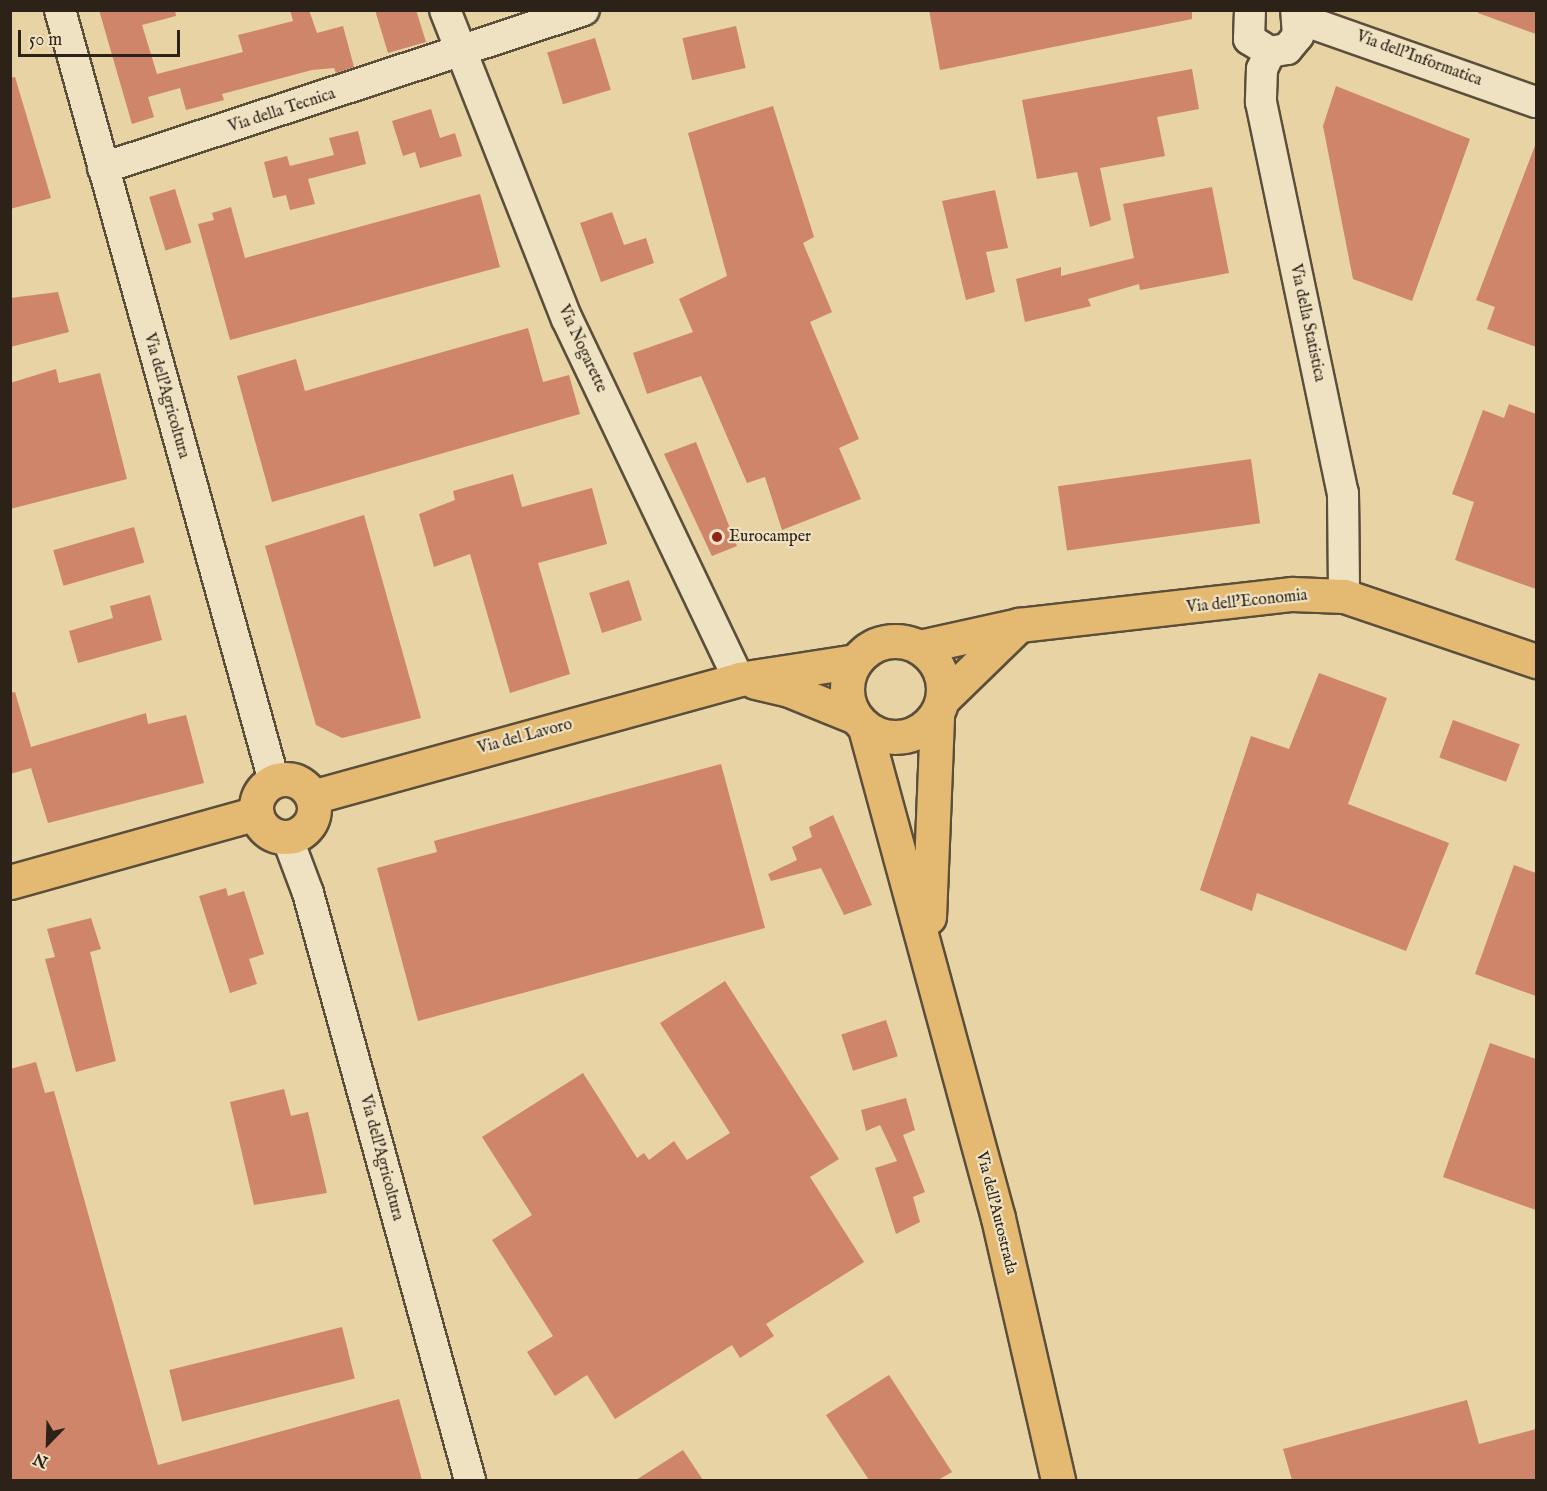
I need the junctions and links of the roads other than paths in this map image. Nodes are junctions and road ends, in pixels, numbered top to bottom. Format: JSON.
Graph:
{"nodes":[{"id":1,"x":60,"y":10,"type":"edge"},
{"id":2,"x":445,"y":10,"type":"edge"},
{"id":3,"x":584,"y":10,"type":"edge"},
{"id":4,"x":1250,"y":10,"type":"edge"},
{"id":5,"x":1298,"y":15,"type":"edge"},
{"id":6,"x":1270,"y":52,"type":"junction"},
{"id":7,"x":460,"y":53,"type":"junction"},
{"id":8,"x":1536,"y":102,"type":"edge"},
{"id":9,"x":103,"y":168,"type":"junction"},
{"id":10,"x":1344,"y":596,"type":"junction"},
{"id":11,"x":1019,"y":625,"type":"junction"},
{"id":12,"x":919,"y":646,"type":"junction"},
{"id":13,"x":856,"y":661,"type":"junction"},
{"id":14,"x":1536,"y":661,"type":"edge"},
{"id":15,"x":739,"y":679,"type":"junction"},
{"id":16,"x":940,"y":707,"type":"junction"},
{"id":17,"x":860,"y":722,"type":"junction"},
{"id":18,"x":274,"y":781,"type":"junction"},
{"id":19,"x":312,"y":797,"type":"junction"},
{"id":20,"x":257,"y":813,"type":"junction"},
{"id":21,"x":287,"y":837,"type":"junction"},
{"id":22,"x":10,"y":882,"type":"edge"},
{"id":23,"x":928,"y":946,"type":"junction"},
{"id":24,"x":470,"y":1480,"type":"edge"},
{"id":25,"x":1058,"y":1480,"type":"edge"}],
"edges":[{"from":1,"to":9,"type":"street","name":"Via dell'Agricoltura"},
{"from":2,"to":7,"type":"street","name":"Via Nogarette"},
{"from":3,"to":7,"type":"street","name":"Via della Tecnica"},
{"from":4,"to":6,"type":"street"},
{"from":5,"to":6,"type":"street"},
{"from":5,"to":8,"type":"street","name":"Via dell'Informatica"},
{"from":6,"to":10,"type":"street","name":"Via della Statistica"},
{"from":7,"to":9,"type":"street","name":"Via della Tecnica"},
{"from":7,"to":15,"type":"street","name":"Via Nogarette"},
{"from":9,"to":18,"type":"street","name":"Via dell'Agricoltura"},
{"from":10,"to":11,"type":"main road","name":"Via dell'Economia"},
{"from":10,"to":14,"type":"main road","name":"Via dell'Economia"},
{"from":11,"to":12,"type":"main road","name":"Via dell'Economia"},
{"from":11,"to":16,"type":"main road"},
{"from":12,"to":13,"type":"main road"},
{"from":12,"to":16,"type":"main road","name":"Via dell'Autostrada"},
{"from":13,"to":15,"type":"main road","name":"Via del Lavoro"},
{"from":13,"to":17,"type":"main road","name":"Via dell'Autostrada"},
{"from":15,"to":17,"type":"main road","name":"Via del Lavoro"},
{"from":15,"to":19,"type":"main road","name":"Via del Lavoro"},
{"from":16,"to":17,"type":"main road"},
{"from":16,"to":23,"type":"main road","name":"Via dell'Autostrada"},
{"from":17,"to":23,"type":"main road","name":"Via dell'Autostrada"},
{"from":18,"to":19,"type":"main road"},
{"from":18,"to":20,"type":"main road"},
{"from":19,"to":21,"type":"main road"},
{"from":20,"to":21,"type":"main road"},
{"from":20,"to":22,"type":"main road"},
{"from":21,"to":24,"type":"street","name":"Via dell'Agricoltura"},
{"from":23,"to":25,"type":"main road","name":"Via dell'Autostrada"}]}
